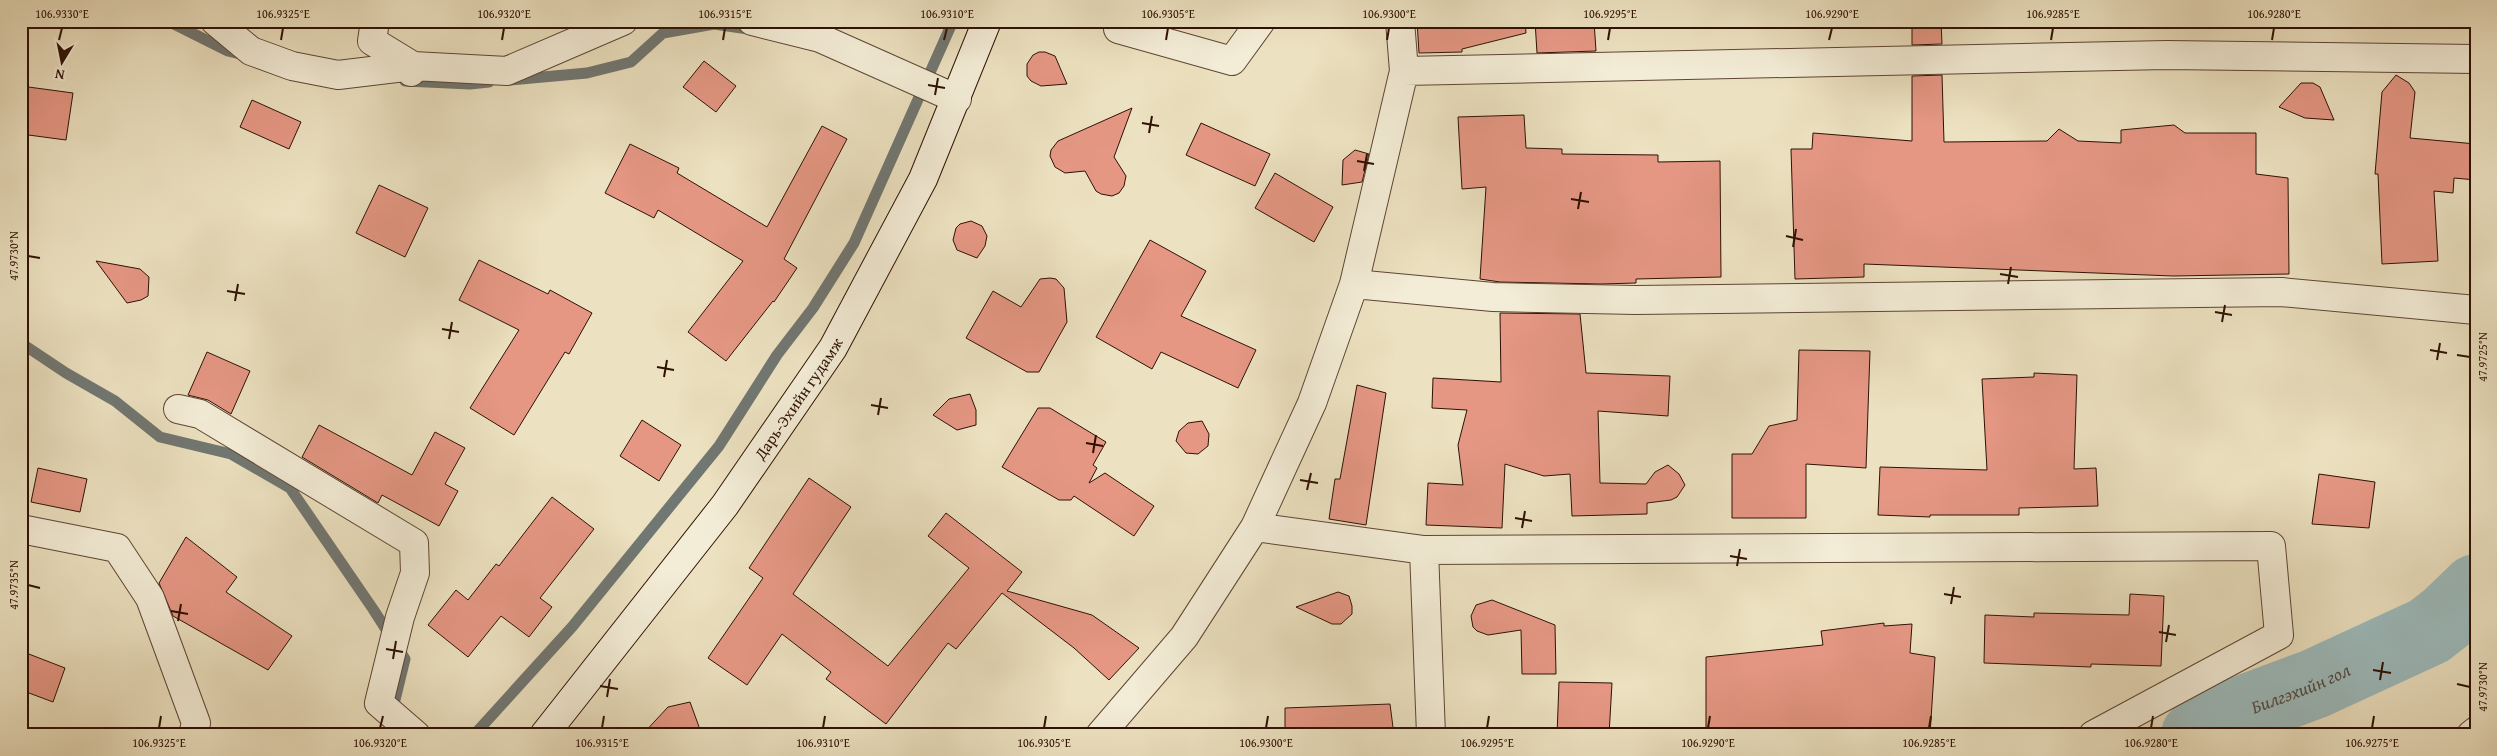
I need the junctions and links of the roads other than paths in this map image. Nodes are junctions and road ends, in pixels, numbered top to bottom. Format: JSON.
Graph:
{"nodes":[{"id":1,"x":215,"y":21,"type":"edge"},
{"id":2,"x":375,"y":21,"type":"edge"},
{"id":3,"x":623,"y":21,"type":"edge"},
{"id":4,"x":752,"y":21,"type":"edge"},
{"id":5,"x":987,"y":21,"type":"edge"},
{"id":6,"x":1261,"y":21,"type":"edge"},
{"id":7,"x":1400,"y":21,"type":"edge"},
{"id":8,"x":1118,"y":29,"type":"dead end"},
{"id":9,"x":2476,"y":59,"type":"edge"},
{"id":10,"x":1404,"y":71,"type":"junction"},
{"id":11,"x":411,"y":74,"type":"junction"},
{"id":12,"x":958,"y":99,"type":"junction"},
{"id":13,"x":1354,"y":284,"type":"junction"},
{"id":14,"x":2476,"y":310,"type":"edge"},
{"id":15,"x":178,"y":409,"type":"dead end"},
{"id":16,"x":1255,"y":527,"type":"junction"},
{"id":17,"x":21,"y":529,"type":"edge"},
{"id":18,"x":1424,"y":550,"type":"junction"},
{"id":19,"x":2476,"y":731,"type":"edge"},
{"id":20,"x":193,"y":735,"type":"edge"},
{"id":21,"x":416,"y":735,"type":"edge"},
{"id":22,"x":544,"y":735,"type":"edge"},
{"id":23,"x":1100,"y":735,"type":"edge"},
{"id":24,"x":1431,"y":735,"type":"edge"},
{"id":25,"x":2093,"y":735,"type":"edge"},
{"id":26,"x":2471,"y":735,"type":"edge"}],
"edges":[{"from":1,"to":11,"type":"street"},
{"from":2,"to":11,"type":"street"},
{"from":3,"to":11,"type":"street"},
{"from":4,"to":12,"type":"street"},
{"from":5,"to":12,"type":"street","name":"Дарь-Эхийн гудамж"},
{"from":6,"to":8,"type":"street"},
{"from":7,"to":10,"type":"street"},
{"from":9,"to":10,"type":"street"},
{"from":10,"to":13,"type":"street"},
{"from":12,"to":22,"type":"street","name":"Дарь-Эхийн гудамж"},
{"from":13,"to":14,"type":"street"},
{"from":13,"to":16,"type":"street"},
{"from":15,"to":21,"type":"street"},
{"from":16,"to":18,"type":"street"},
{"from":16,"to":23,"type":"street"},
{"from":17,"to":20,"type":"street"},
{"from":18,"to":24,"type":"street"},
{"from":18,"to":25,"type":"street"},
{"from":19,"to":26,"type":"street"}]}
